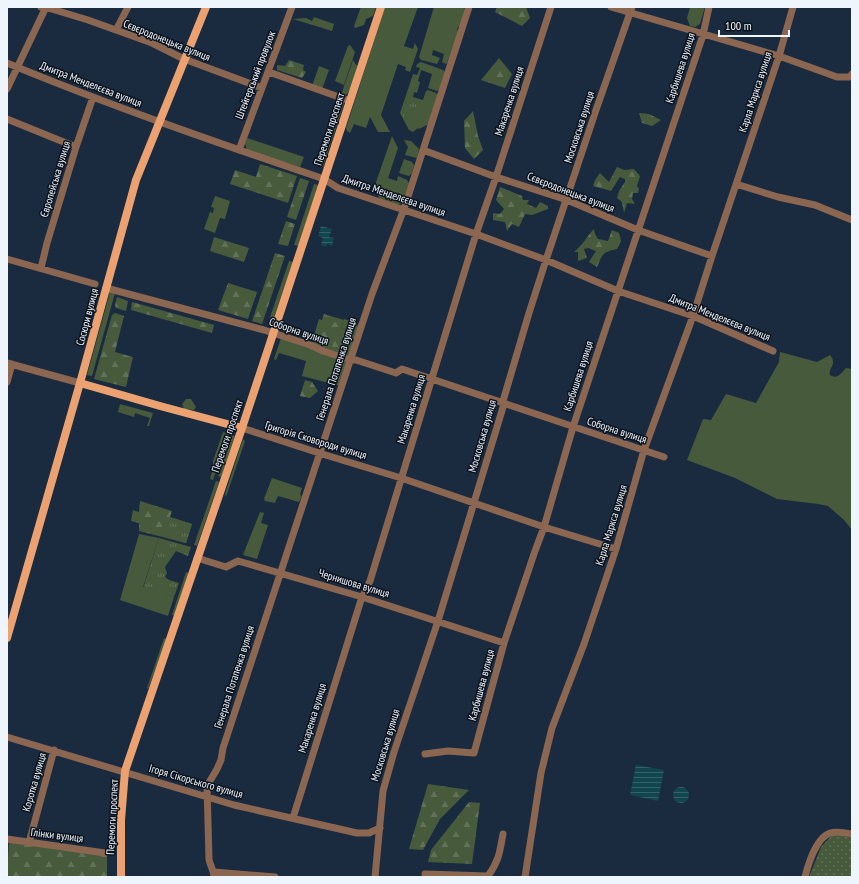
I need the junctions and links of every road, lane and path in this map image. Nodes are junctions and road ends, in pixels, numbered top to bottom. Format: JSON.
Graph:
{"nodes":[{"id":1,"x":41,"y":7,"type":"edge"},
{"id":2,"x":46,"y":7,"type":"edge"},
{"id":3,"x":128,"y":7,"type":"edge"},
{"id":4,"x":206,"y":7,"type":"edge"},
{"id":5,"x":292,"y":7,"type":"edge"},
{"id":6,"x":381,"y":7,"type":"edge"},
{"id":7,"x":469,"y":7,"type":"edge"},
{"id":8,"x":551,"y":7,"type":"edge"},
{"id":9,"x":611,"y":7,"type":"edge"},
{"id":10,"x":709,"y":7,"type":"edge"},
{"id":11,"x":793,"y":7,"type":"edge"},
{"id":12,"x":631,"y":10,"type":"edge"},
{"id":13,"x":116,"y":30,"type":"junction"},
{"id":14,"x":703,"y":35,"type":"junction"},
{"id":15,"x":778,"y":56,"type":"junction"},
{"id":16,"x":184,"y":59,"type":"junction"},
{"id":17,"x":7,"y":63,"type":"edge"},
{"id":18,"x":18,"y":68,"type":"junction"},
{"id":19,"x":269,"y":72,"type":"junction"},
{"id":20,"x":852,"y":74,"type":"edge"},
{"id":21,"x":262,"y":88,"type":"junction"},
{"id":22,"x":7,"y":89,"type":"edge"},
{"id":23,"x":93,"y":98,"type":"junction"},
{"id":24,"x":350,"y":101,"type":"junction"},
{"id":25,"x":7,"y":119,"type":"edge"},
{"id":26,"x":159,"y":122,"type":"junction"},
{"id":27,"x":76,"y":147,"type":"junction"},
{"id":28,"x":239,"y":150,"type":"junction"},
{"id":29,"x":423,"y":150,"type":"junction"},
{"id":30,"x":496,"y":177,"type":"junction"},
{"id":31,"x":324,"y":179,"type":"junction"},
{"id":32,"x":736,"y":184,"type":"junction"},
{"id":33,"x":567,"y":200,"type":"junction"},
{"id":34,"x":403,"y":211,"type":"junction"},
{"id":35,"x":852,"y":220,"type":"edge"},
{"id":36,"x":638,"y":230,"type":"junction"},
{"id":37,"x":476,"y":234,"type":"junction"},
{"id":38,"x":712,"y":256,"type":"junction"},
{"id":39,"x":7,"y":259,"type":"edge"},
{"id":40,"x":546,"y":260,"type":"junction"},
{"id":41,"x":41,"y":268,"type":"junction"},
{"id":42,"x":95,"y":284,"type":"dead end"},
{"id":43,"x":106,"y":288,"type":"junction"},
{"id":44,"x":618,"y":291,"type":"junction"},
{"id":45,"x":693,"y":316,"type":"junction"},
{"id":46,"x":273,"y":334,"type":"junction"},
{"id":47,"x":773,"y":351,"type":"dead end"},
{"id":48,"x":351,"y":360,"type":"junction"},
{"id":49,"x":10,"y":363,"type":"edge"},
{"id":50,"x":431,"y":378,"type":"junction"},
{"id":51,"x":7,"y":382,"type":"edge"},
{"id":52,"x":80,"y":383,"type":"junction"},
{"id":53,"x":504,"y":404,"type":"junction"},
{"id":54,"x":573,"y":427,"type":"junction"},
{"id":55,"x":242,"y":428,"type":"junction"},
{"id":56,"x":644,"y":450,"type":"junction"},
{"id":57,"x":319,"y":453,"type":"junction"},
{"id":58,"x":664,"y":457,"type":"dead end"},
{"id":59,"x":401,"y":478,"type":"junction"},
{"id":60,"x":474,"y":502,"type":"junction"},
{"id":61,"x":544,"y":527,"type":"junction"},
{"id":62,"x":616,"y":549,"type":"junction"},
{"id":63,"x":197,"y":558,"type":"junction"},
{"id":64,"x":281,"y":572,"type":"junction"},
{"id":65,"x":362,"y":596,"type":"junction"},
{"id":66,"x":438,"y":621,"type":"junction"},
{"id":67,"x":7,"y":638,"type":"edge"},
{"id":68,"x":504,"y":643,"type":"junction"},
{"id":69,"x":7,"y":737,"type":"edge"},
{"id":70,"x":54,"y":750,"type":"junction"},
{"id":71,"x":425,"y":754,"type":"dead end"},
{"id":72,"x":125,"y":771,"type":"junction"},
{"id":73,"x":208,"y":797,"type":"junction"},
{"id":74,"x":293,"y":818,"type":"junction"},
{"id":75,"x":380,"y":828,"type":"junction"},
{"id":76,"x":503,"y":834,"type":"dead end"},
{"id":77,"x":852,"y":834,"type":"edge"},
{"id":78,"x":7,"y":839,"type":"edge"},
{"id":79,"x":29,"y":843,"type":"junction"},
{"id":80,"x":105,"y":853,"type":"dead end"},
{"id":81,"x":214,"y":874,"type":"edge"},
{"id":82,"x":425,"y":874,"type":"dead end"},
{"id":83,"x":121,"y":877,"type":"edge"},
{"id":84,"x":266,"y":877,"type":"edge"},
{"id":85,"x":275,"y":877,"type":"edge"},
{"id":86,"x":375,"y":877,"type":"edge"},
{"id":87,"x":525,"y":877,"type":"edge"},
{"id":88,"x":805,"y":877,"type":"edge"}],
"edges":[{"from":1,"to":2,"type":"street","name":"Сєвєродонецька вулиця"},
{"from":2,"to":13,"type":"street","name":"Сєвєродонецька вулиця"},
{"from":2,"to":18,"type":"street"},
{"from":3,"to":13,"type":"street"},
{"from":4,"to":16,"type":"main road","name":"Сосюри вулиця"},
{"from":5,"to":19,"type":"street","name":"Штейгерський провулок"},
{"from":6,"to":24,"type":"main road","name":"Перемоги проспект"},
{"from":7,"to":29,"type":"street","name":"Генерала Потапенка вулиця"},
{"from":8,"to":30,"type":"street","name":"Макаренка вулиця"},
{"from":9,"to":12,"type":"street"},
{"from":10,"to":14,"type":"street","name":"Карбишева вулиця"},
{"from":11,"to":15,"type":"street","name":"Карла Маркса вулиця"},
{"from":12,"to":14,"type":"street"},
{"from":12,"to":33,"type":"street","name":"Московська вулиця"},
{"from":13,"to":16,"type":"street","name":"Сєвєродонецька вулиця"},
{"from":14,"to":15,"type":"street"},
{"from":14,"to":36,"type":"street","name":"Карбишева вулиця"},
{"from":15,"to":20,"type":"street"},
{"from":15,"to":32,"type":"street","name":"Карла Маркса вулиця"},
{"from":16,"to":21,"type":"street","name":"Сєвєродонецька вулиця"},
{"from":16,"to":26,"type":"main road","name":"Сосюри вулиця"},
{"from":17,"to":18,"type":"street","name":"Дмитра Менделєєва вулиця"},
{"from":18,"to":22,"type":"street"},
{"from":18,"to":23,"type":"street","name":"Дмитра Менделєєва вулиця"},
{"from":19,"to":21,"type":"street","name":"Штейгерський провулок"},
{"from":19,"to":24,"type":"street"},
{"from":21,"to":28,"type":"street","name":"Штейгерський провулок"},
{"from":23,"to":26,"type":"street","name":"Дмитра Менделєєва вулиця"},
{"from":23,"to":27,"type":"street","name":"Європейська вулиця"},
{"from":24,"to":31,"type":"main road","name":"Перемоги проспект"},
{"from":25,"to":27,"type":"street"},
{"from":26,"to":28,"type":"street","name":"Дмитра Менделєєва вулиця"},
{"from":26,"to":43,"type":"main road","name":"Сосюри вулиця"},
{"from":27,"to":41,"type":"street","name":"Європейська вулиця"},
{"from":28,"to":31,"type":"street","name":"Дмитра Менделєєва вулиця"},
{"from":29,"to":30,"type":"street","name":"Сєвєродонецька вулиця"},
{"from":29,"to":34,"type":"street","name":"Генерала Потапенка вулиця"},
{"from":30,"to":33,"type":"street","name":"Сєвєродонецька вулиця"},
{"from":30,"to":37,"type":"street","name":"Макаренка вулиця"},
{"from":31,"to":34,"type":"street","name":"Дмитра Менделєєва вулиця"},
{"from":31,"to":46,"type":"main road","name":"Перемоги проспект"},
{"from":32,"to":35,"type":"street"},
{"from":32,"to":38,"type":"street","name":"Карла Маркса вулиця"},
{"from":33,"to":36,"type":"street","name":"Сєвєродонецька вулиця"},
{"from":33,"to":40,"type":"street","name":"Московська вулиця"},
{"from":34,"to":37,"type":"street","name":"Дмитра Менделєєва вулиця"},
{"from":34,"to":48,"type":"street","name":"Генерала Потапенка вулиця"},
{"from":36,"to":38,"type":"street","name":"Сєвєродонецька вулиця"},
{"from":36,"to":44,"type":"street","name":"Карбишева вулиця"},
{"from":37,"to":40,"type":"street","name":"Дмитра Менделєєва вулиця"},
{"from":37,"to":50,"type":"street","name":"Макаренка вулиця"},
{"from":38,"to":45,"type":"street","name":"Карла Маркса вулиця"},
{"from":39,"to":41,"type":"street"},
{"from":40,"to":44,"type":"street","name":"Дмитра Менделєєва вулиця"},
{"from":40,"to":53,"type":"street","name":"Московська вулиця"},
{"from":41,"to":42,"type":"street"},
{"from":43,"to":46,"type":"street","name":"Соборна вулиця"},
{"from":43,"to":52,"type":"main road","name":"Сосюри вулиця"},
{"from":44,"to":45,"type":"street","name":"Дмитра Менделєєва вулиця"},
{"from":44,"to":54,"type":"street","name":"Карбишева вулиця"},
{"from":45,"to":47,"type":"street","name":"Дмитра Менделєєва вулиця"},
{"from":45,"to":56,"type":"street","name":"Карла Маркса вулиця"},
{"from":46,"to":48,"type":"street","name":"Соборна вулиця"},
{"from":46,"to":55,"type":"main road","name":"Перемоги проспект"},
{"from":48,"to":50,"type":"street","name":"Соборна вулиця"},
{"from":48,"to":57,"type":"street","name":"Генерала Потапенка вулиця"},
{"from":49,"to":51,"type":"street"},
{"from":49,"to":52,"type":"street","name":"Григорія Сковороди вулиця"},
{"from":50,"to":53,"type":"street","name":"Соборна вулиця"},
{"from":50,"to":59,"type":"street","name":"Макаренка вулиця"},
{"from":52,"to":55,"type":"main road","name":"Григорія Сковороди вулиця"},
{"from":52,"to":67,"type":"main road","name":"Сосюри вулиця"},
{"from":53,"to":54,"type":"street","name":"Соборна вулиця"},
{"from":53,"to":60,"type":"street","name":"Московська вулиця"},
{"from":54,"to":56,"type":"street","name":"Соборна вулиця"},
{"from":54,"to":61,"type":"street","name":"Карбишева вулиця"},
{"from":55,"to":57,"type":"street","name":"Григорія Сковороди вулиця"},
{"from":55,"to":63,"type":"main road","name":"Перемоги проспект"},
{"from":56,"to":58,"type":"street","name":"Соборна вулиця"},
{"from":56,"to":62,"type":"street","name":"Карла Маркса вулиця"},
{"from":57,"to":59,"type":"street","name":"Григорія Сковороди вулиця"},
{"from":57,"to":64,"type":"street","name":"Генерала Потапенка вулиця"},
{"from":59,"to":60,"type":"street","name":"Григорія Сковороди вулиця"},
{"from":59,"to":65,"type":"street","name":"Макаренка вулиця"},
{"from":60,"to":61,"type":"street","name":"Григорія Сковороди вулиця"},
{"from":60,"to":66,"type":"street","name":"Московська вулиця"},
{"from":61,"to":62,"type":"street","name":"Григорія Сковороди вулиця"},
{"from":61,"to":68,"type":"street","name":"Карбишева вулиця"},
{"from":62,"to":87,"type":"street","name":"Карла Маркса вулиця"},
{"from":63,"to":64,"type":"street","name":"Чернишова вулиця"},
{"from":63,"to":72,"type":"main road","name":"Перемоги проспект"},
{"from":64,"to":65,"type":"street","name":"Чернишова вулиця"},
{"from":64,"to":73,"type":"street","name":"Генерала Потапенка вулиця"},
{"from":65,"to":66,"type":"street","name":"Чернишова вулиця"},
{"from":65,"to":74,"type":"street","name":"Макаренка вулиця"},
{"from":66,"to":68,"type":"street","name":"Чернишова вулиця"},
{"from":66,"to":75,"type":"street","name":"Московська вулиця"},
{"from":68,"to":71,"type":"street","name":"Карбишева вулиця"},
{"from":69,"to":70,"type":"street","name":"Ігоря Сікорського вулиця"},
{"from":70,"to":72,"type":"street","name":"Ігоря Сікорського вулиця"},
{"from":70,"to":79,"type":"street","name":"Коротка вулиця"},
{"from":72,"to":73,"type":"street","name":"Ігоря Сікорського вулиця"},
{"from":72,"to":83,"type":"main road","name":"Перемоги проспект"},
{"from":73,"to":74,"type":"street","name":"Ігоря Сікорського вулиця"},
{"from":73,"to":81,"type":"street","name":"Генерала Потапенка вулиця"},
{"from":74,"to":75,"type":"street","name":"Ігоря Сікорського вулиця"},
{"from":75,"to":86,"type":"street","name":"Московська вулиця"},
{"from":76,"to":82,"type":"street"},
{"from":77,"to":88,"type":"street"},
{"from":78,"to":79,"type":"street","name":"Глінки вулиця"},
{"from":79,"to":80,"type":"street","name":"Глінки вулиця"},
{"from":81,"to":84,"type":"street"},
{"from":84,"to":85,"type":"street"}]}
